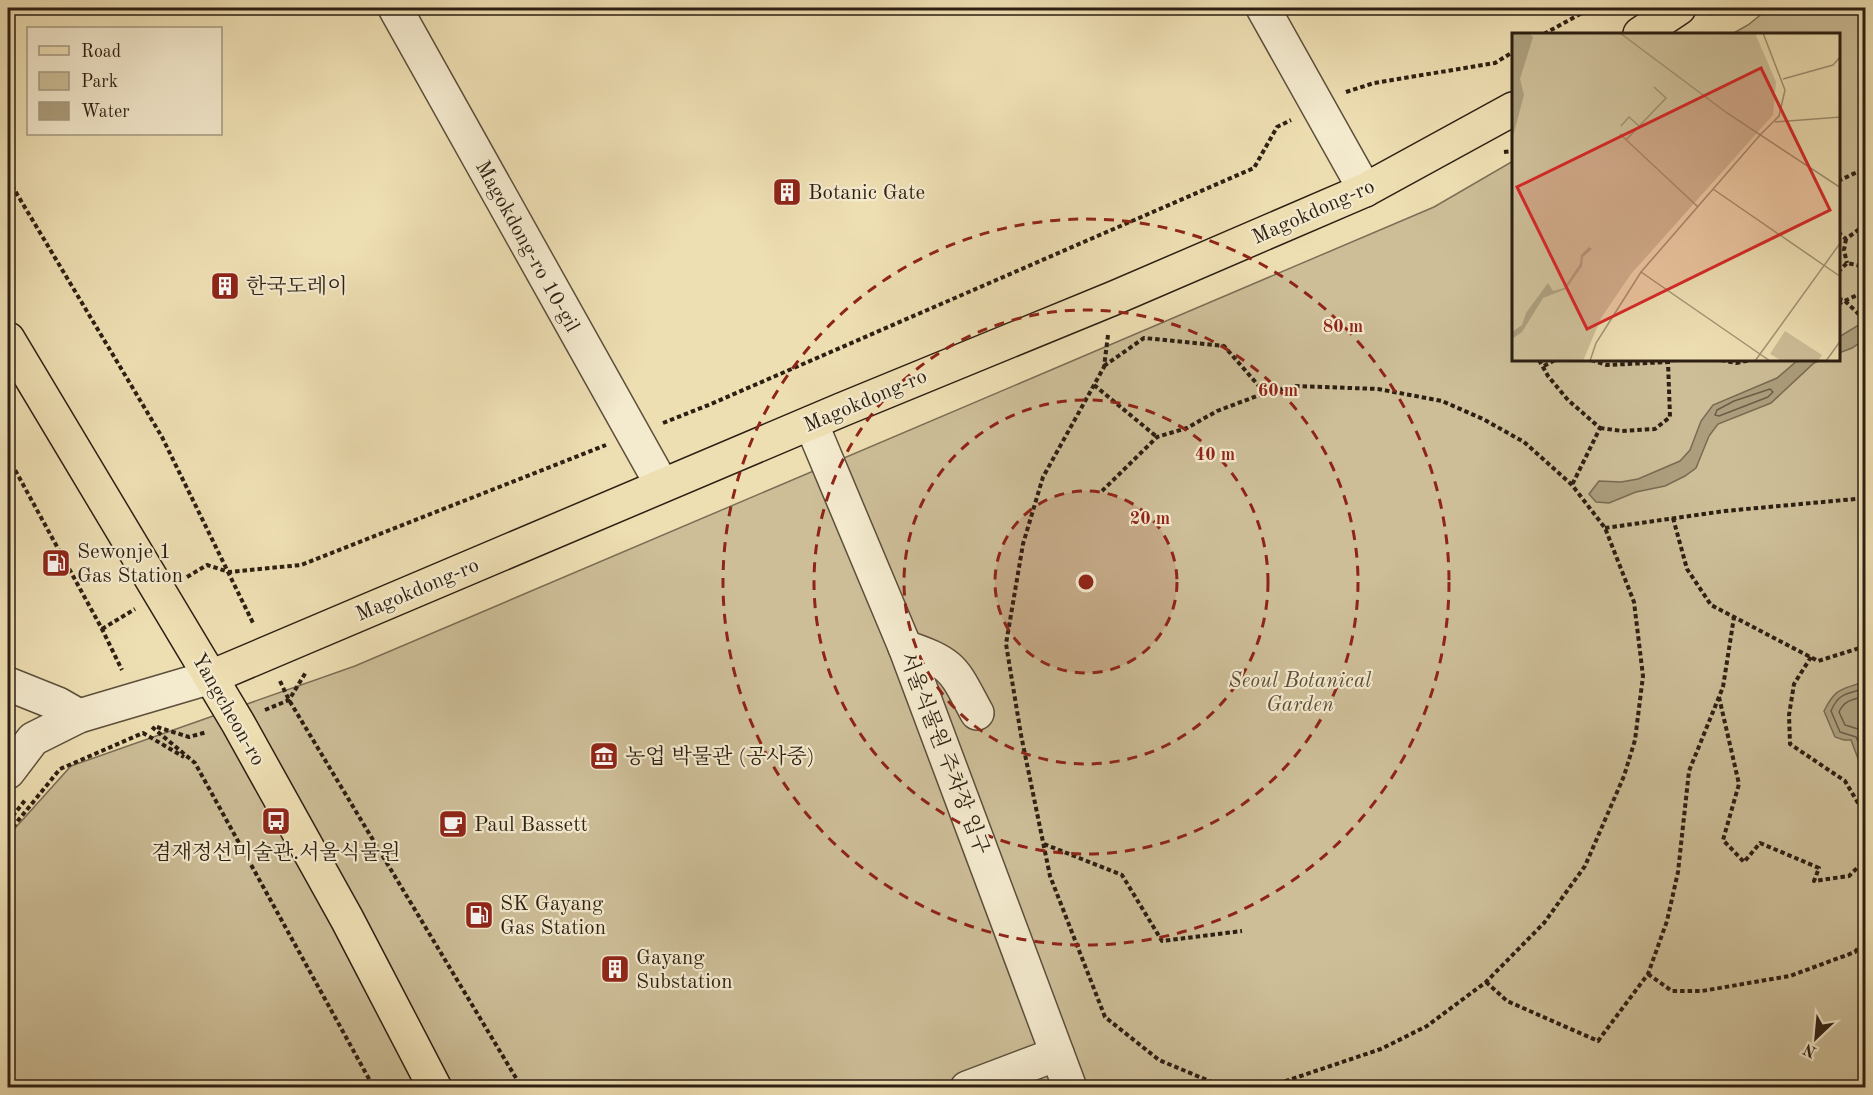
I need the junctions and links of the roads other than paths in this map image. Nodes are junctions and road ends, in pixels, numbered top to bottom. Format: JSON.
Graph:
{"nodes":[{"id":1,"x":395,"y":8,"type":"edge"},
{"id":2,"x":1263,"y":8,"type":"edge"},
{"id":3,"x":1680,"y":8,"type":"edge"},
{"id":4,"x":1642,"y":33,"type":"edge"},
{"id":5,"x":1512,"y":110,"type":"edge"},
{"id":6,"x":1365,"y":189,"type":"junction"},
{"id":7,"x":8,"y":339,"type":"edge"},
{"id":8,"x":811,"y":423,"type":"junction"},
{"id":9,"x":662,"y":485,"type":"junction"},
{"id":10,"x":905,"y":647,"type":"junction"},
{"id":11,"x":211,"y":677,"type":"junction"},
{"id":12,"x":8,"y":684,"type":"edge"},
{"id":13,"x":977,"y":713,"type":"dead end"},
{"id":14,"x":79,"y":716,"type":"junction"},
{"id":15,"x":8,"y":772,"type":"edge"},
{"id":16,"x":1057,"y":1054,"type":"junction"},
{"id":17,"x":435,"y":1088,"type":"edge"},
{"id":18,"x":967,"y":1088,"type":"edge"},
{"id":19,"x":1070,"y":1088,"type":"edge"}],
"edges":[{"from":1,"to":9,"type":"street","name":"Magokdong-ro 10-gil"},
{"from":2,"to":6,"type":"street"},
{"from":3,"to":4,"type":"main road"},
{"from":5,"to":6,"type":"main road","name":"Magokdong-ro"},
{"from":6,"to":8,"type":"main road","name":"Magokdong-ro"},
{"from":7,"to":11,"type":"main road","name":"Yangcheon-ro"},
{"from":8,"to":9,"type":"main road","name":"Magokdong-ro"},
{"from":8,"to":10,"type":"street","name":"서울식물원 주차장 입구"},
{"from":9,"to":11,"type":"main road","name":"Magokdong-ro"},
{"from":10,"to":13,"type":"street"},
{"from":10,"to":16,"type":"street","name":"서울식물원 주차장 입구"},
{"from":11,"to":14,"type":"street"},
{"from":11,"to":17,"type":"main road","name":"Yangcheon-ro"},
{"from":12,"to":14,"type":"street"},
{"from":14,"to":15,"type":"street"},
{"from":16,"to":18,"type":"street"},
{"from":16,"to":19,"type":"street","name":"서울식물원 주차장 입구"}]}
